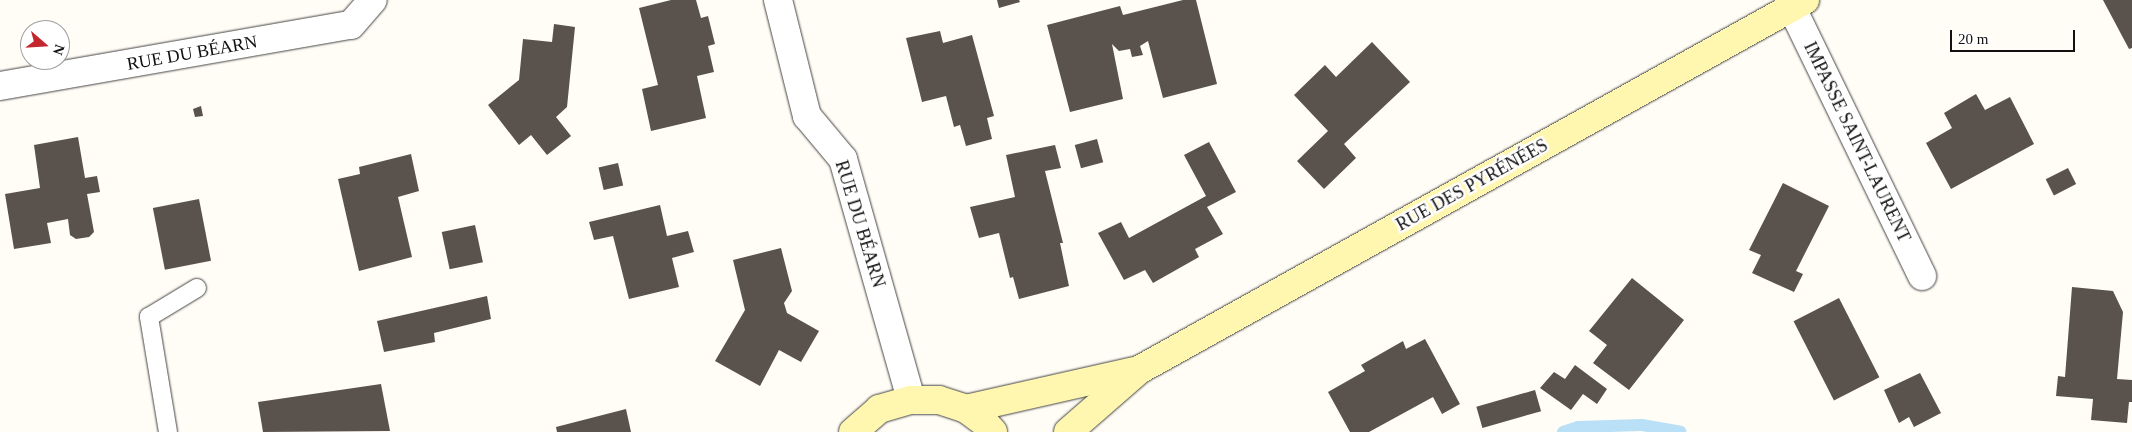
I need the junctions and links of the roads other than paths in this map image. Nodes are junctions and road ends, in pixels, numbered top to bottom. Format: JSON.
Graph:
{"nodes":[{"id":1,"x":372,"y":0,"type":"edge"},
{"id":2,"x":778,"y":0,"type":"edge"},
{"id":3,"x":1799,"y":4,"type":"edge"},
{"id":4,"x":0,"y":86,"type":"edge"},
{"id":5,"x":1922,"y":276,"type":"dead end"},
{"id":6,"x":197,"y":288,"type":"dead end"},
{"id":7,"x":1139,"y":370,"type":"junction"},
{"id":8,"x":910,"y":400,"type":"junction"},
{"id":9,"x":966,"y":409,"type":"junction"},
{"id":10,"x":168,"y":432,"type":"edge"},
{"id":11,"x":853,"y":432,"type":"edge"},
{"id":12,"x":993,"y":432,"type":"edge"},
{"id":13,"x":1068,"y":432,"type":"edge"}],
"edges":[{"from":1,"to":4,"type":"street","name":"RUE DU BÉARN"},
{"from":2,"to":8,"type":"street","name":"RUE DU BÉARN"},
{"from":3,"to":5,"type":"street","name":"IMPASSE SAINT-LAURENT"},
{"from":3,"to":7,"type":"main road","name":"RUE DES PYRÉNÉES"},
{"from":6,"to":10,"type":"lane"},
{"from":7,"to":9,"type":"main road","name":"RUE DES PYRÉNÉES"},
{"from":7,"to":13,"type":"main road","name":"RUE DES PYRÉNÉES"},
{"from":8,"to":9,"type":"main road"},
{"from":8,"to":11,"type":"main road"},
{"from":9,"to":12,"type":"main road"}]}
